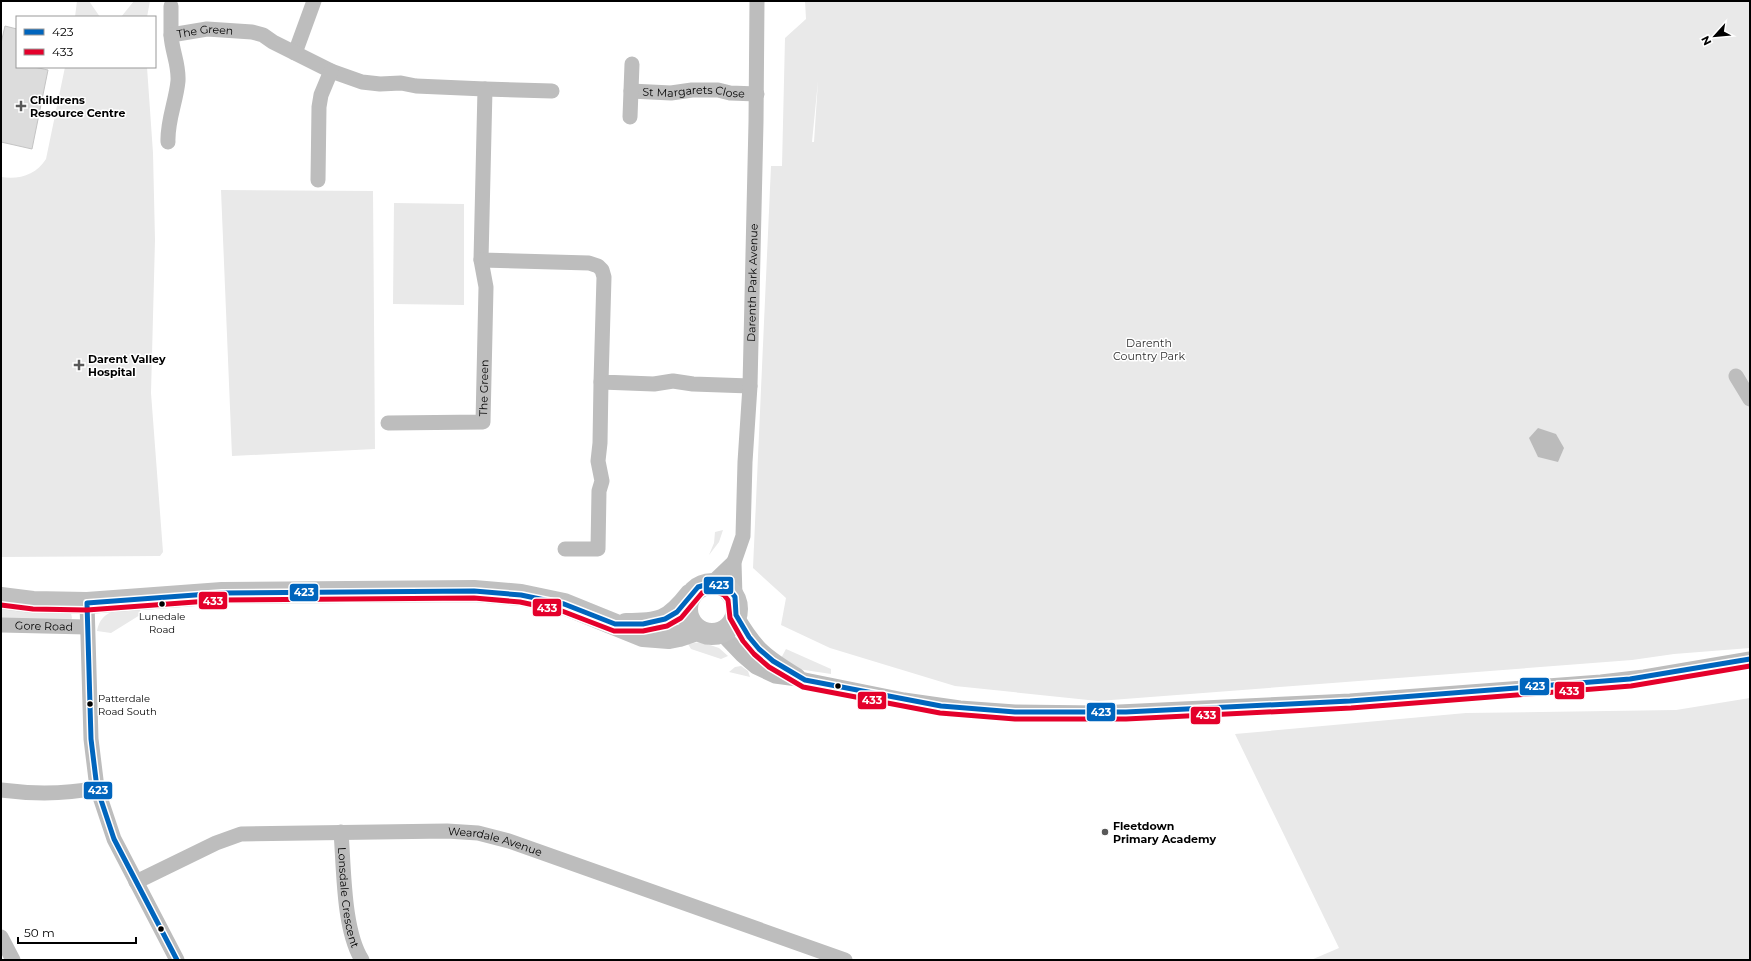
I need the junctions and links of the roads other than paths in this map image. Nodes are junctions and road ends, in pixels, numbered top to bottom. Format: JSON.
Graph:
{"nodes":[{"id":1,"x":314,"y":1,"type":"edge"},
{"id":2,"x":758,"y":1,"type":"edge"},
{"id":3,"x":171,"y":6,"type":"dead end"},
{"id":4,"x":171,"y":35,"type":"junction"},
{"id":5,"x":295,"y":53,"type":"junction"},
{"id":6,"x":632,"y":64,"type":"dead end"},
{"id":7,"x":331,"y":71,"type":"junction"},
{"id":8,"x":485,"y":89,"type":"junction"},
{"id":9,"x":552,"y":91,"type":"dead end"},
{"id":10,"x":631,"y":91,"type":"junction"},
{"id":11,"x":757,"y":94,"type":"junction"},
{"id":12,"x":630,"y":117,"type":"dead end"},
{"id":13,"x":168,"y":142,"type":"dead end"},
{"id":14,"x":318,"y":180,"type":"dead end"},
{"id":15,"x":481,"y":260,"type":"junction"},
{"id":16,"x":1736,"y":376,"type":"dead end"},
{"id":17,"x":602,"y":382,"type":"junction"},
{"id":18,"x":750,"y":386,"type":"junction"},
{"id":19,"x":1750,"y":399,"type":"edge"},
{"id":20,"x":388,"y":423,"type":"dead end"},
{"id":21,"x":565,"y":549,"type":"dead end"},
{"id":22,"x":734,"y":562,"type":"junction"},
{"id":23,"x":712,"y":583,"type":"junction"},
{"id":24,"x":690,"y":595,"type":"junction"},
{"id":25,"x":1,"y":598,"type":"edge"},
{"id":26,"x":87,"y":603,"type":"junction"},
{"id":27,"x":736,"y":606,"type":"junction"},
{"id":28,"x":615,"y":624,"type":"junction"},
{"id":29,"x":1,"y":625,"type":"edge"},
{"id":30,"x":87,"y":627,"type":"junction"},
{"id":31,"x":697,"y":630,"type":"junction"},
{"id":32,"x":721,"y":633,"type":"junction"},
{"id":33,"x":1750,"y":658,"type":"edge"},
{"id":34,"x":805,"y":680,"type":"junction"},
{"id":35,"x":97,"y":788,"type":"junction"},
{"id":36,"x":1,"y":790,"type":"edge"},
{"id":37,"x":341,"y":832,"type":"junction"},
{"id":38,"x":136,"y":882,"type":"junction"},
{"id":39,"x":2,"y":941,"type":"edge"},
{"id":40,"x":13,"y":960,"type":"edge"},
{"id":41,"x":177,"y":960,"type":"edge"},
{"id":42,"x":362,"y":960,"type":"edge"},
{"id":43,"x":845,"y":960,"type":"edge"}],
"edges":[{"from":1,"to":5,"type":"street"},
{"from":2,"to":11,"type":"street","name":"Darenth Park Avenue"},
{"from":3,"to":4,"type":"street"},
{"from":4,"to":5,"type":"street","name":"The Green"},
{"from":4,"to":13,"type":"street","name":"The Green"},
{"from":5,"to":7,"type":"street","name":"The Green"},
{"from":6,"to":10,"type":"street","name":"St Margarets Close"},
{"from":7,"to":8,"type":"street","name":"The Green"},
{"from":7,"to":14,"type":"street"},
{"from":8,"to":9,"type":"street","name":"The Green"},
{"from":8,"to":15,"type":"street","name":"The Green"},
{"from":10,"to":11,"type":"street","name":"St Margarets Close"},
{"from":10,"to":12,"type":"street","name":"St Margarets Close"},
{"from":11,"to":18,"type":"street","name":"Darenth Park Avenue"},
{"from":15,"to":17,"type":"street"},
{"from":15,"to":20,"type":"street","name":"The Green"},
{"from":16,"to":19,"type":"street"},
{"from":17,"to":18,"type":"street"},
{"from":17,"to":21,"type":"street"},
{"from":18,"to":22,"type":"street","name":"Darenth Park Avenue"},
{"from":22,"to":23,"type":"street","name":"Darenth Park Avenue"},
{"from":22,"to":27,"type":"street","name":"Darenth Park Avenue"},
{"from":23,"to":24,"type":"street"},
{"from":23,"to":27,"type":"street"},
{"from":24,"to":28,"type":"street"},
{"from":24,"to":31,"type":"street"},
{"from":25,"to":26,"type":"street"},
{"from":26,"to":28,"type":"street"},
{"from":26,"to":30,"type":"street"},
{"from":27,"to":32,"type":"street"},
{"from":27,"to":34,"type":"street"},
{"from":28,"to":31,"type":"street"},
{"from":29,"to":30,"type":"street","name":"Gore Road"},
{"from":30,"to":35,"type":"street"},
{"from":31,"to":32,"type":"street"},
{"from":32,"to":34,"type":"street"},
{"from":33,"to":34,"type":"street"},
{"from":35,"to":36,"type":"street"},
{"from":35,"to":38,"type":"street"},
{"from":37,"to":38,"type":"street","name":"Weardale Avenue"},
{"from":37,"to":42,"type":"street","name":"Lonsdale Crescent"},
{"from":37,"to":43,"type":"street","name":"Weardale Avenue"},
{"from":38,"to":41,"type":"street"},
{"from":39,"to":40,"type":"street"}]}
